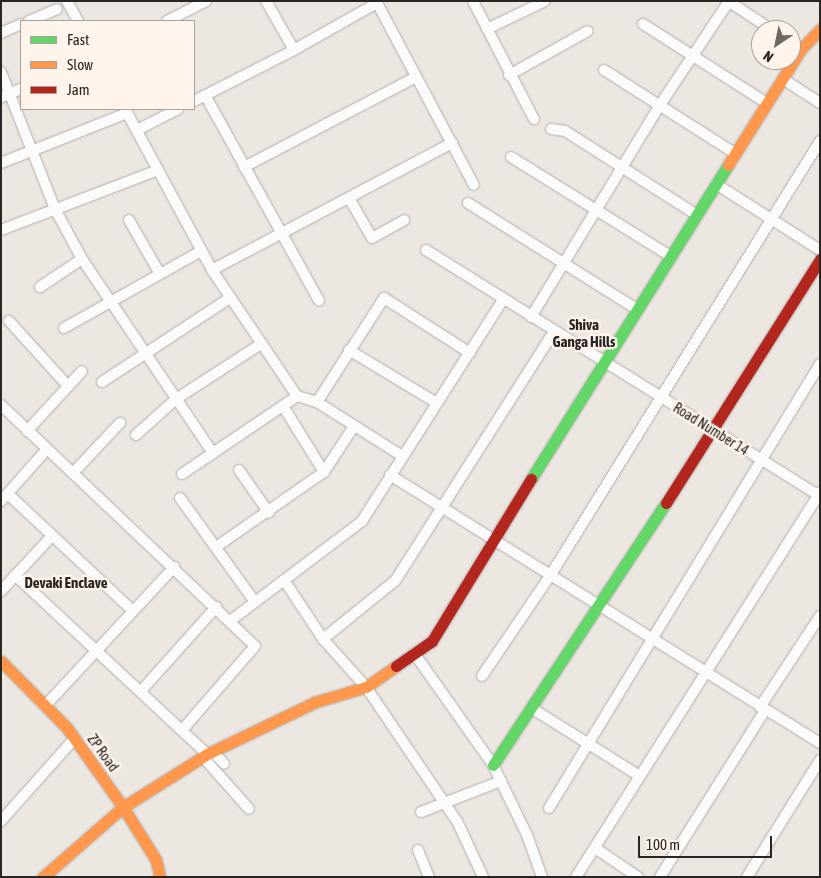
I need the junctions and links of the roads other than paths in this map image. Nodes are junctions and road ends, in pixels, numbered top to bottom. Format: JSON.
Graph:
{"nodes":[{"id":1,"x":67,"y":1,"type":"edge"},
{"id":2,"x":206,"y":1,"type":"edge"},
{"id":3,"x":266,"y":1,"type":"edge"},
{"id":4,"x":473,"y":1,"type":"edge"},
{"id":5,"x":545,"y":1,"type":"edge"},
{"id":6,"x":728,"y":1,"type":"edge"},
{"id":7,"x":376,"y":2,"type":"edge"},
{"id":8,"x":57,"y":10,"type":"dead end"},
{"id":9,"x":32,"y":20,"type":"edge"},
{"id":10,"x":77,"y":20,"type":"edge"},
{"id":11,"x":169,"y":20,"type":"edge"},
{"id":12,"x":757,"y":20,"type":"edge"},
{"id":13,"x":20,"y":24,"type":"edge"},
{"id":14,"x":643,"y":24,"type":"dead end"},
{"id":15,"x":487,"y":29,"type":"junction"},
{"id":16,"x":820,"y":29,"type":"edge"},
{"id":17,"x":588,"y":31,"type":"dead end"},
{"id":18,"x":1,"y":33,"type":"edge"},
{"id":19,"x":294,"y":50,"type":"junction"},
{"id":20,"x":801,"y":50,"type":"edge"},
{"id":21,"x":693,"y":56,"type":"junction"},
{"id":22,"x":604,"y":70,"type":"dead end"},
{"id":23,"x":789,"y":70,"type":"edge"},
{"id":24,"x":1,"y":72,"type":"edge"},
{"id":25,"x":509,"y":75,"type":"junction"},
{"id":26,"x":416,"y":77,"type":"junction"},
{"id":27,"x":783,"y":79,"type":"junction"},
{"id":28,"x":20,"y":89,"type":"edge"},
{"id":29,"x":205,"y":95,"type":"junction"},
{"id":30,"x":6,"y":96,"type":"edge"},
{"id":31,"x":195,"y":100,"type":"edge"},
{"id":32,"x":820,"y":103,"type":"edge"},
{"id":33,"x":768,"y":104,"type":"junction"},
{"id":34,"x":660,"y":105,"type":"junction"},
{"id":35,"x":176,"y":110,"type":"edge"},
{"id":36,"x":126,"y":111,"type":"edge"},
{"id":37,"x":534,"y":119,"type":"dead end"},
{"id":38,"x":551,"y":129,"type":"dead end"},
{"id":39,"x":136,"y":130,"type":"junction"},
{"id":40,"x":820,"y":141,"type":"edge"},
{"id":41,"x":452,"y":143,"type":"junction"},
{"id":42,"x":31,"y":151,"type":"junction"},
{"id":43,"x":736,"y":154,"type":"junction"},
{"id":44,"x":512,"y":158,"type":"dead end"},
{"id":45,"x":1,"y":163,"type":"edge"},
{"id":46,"x":244,"y":167,"type":"junction"},
{"id":47,"x":623,"y":168,"type":"junction"},
{"id":48,"x":158,"y":170,"type":"junction"},
{"id":49,"x":474,"y":184,"type":"dead end"},
{"id":50,"x":716,"y":184,"type":"junction"},
{"id":51,"x":349,"y":198,"type":"junction"},
{"id":52,"x":468,"y":202,"type":"dead end"},
{"id":53,"x":55,"y":209,"type":"junction"},
{"id":54,"x":597,"y":211,"type":"junction"},
{"id":55,"x":697,"y":215,"type":"junction"},
{"id":56,"x":771,"y":219,"type":"junction"},
{"id":57,"x":129,"y":220,"type":"dead end"},
{"id":58,"x":404,"y":220,"type":"dead end"},
{"id":59,"x":1,"y":230,"type":"edge"},
{"id":60,"x":280,"y":234,"type":"junction"},
{"id":61,"x":426,"y":250,"type":"dead end"},
{"id":62,"x":820,"y":250,"type":"edge"},
{"id":63,"x":201,"y":251,"type":"junction"},
{"id":64,"x":670,"y":256,"type":"junction"},
{"id":65,"x":820,"y":258,"type":"edge"},
{"id":66,"x":82,"y":260,"type":"junction"},
{"id":67,"x":564,"y":264,"type":"junction"},
{"id":68,"x":212,"y":270,"type":"junction"},
{"id":69,"x":160,"y":274,"type":"junction"},
{"id":70,"x":40,"y":287,"type":"dead end"},
{"id":71,"x":230,"y":298,"type":"junction"},
{"id":72,"x":504,"y":298,"type":"junction"},
{"id":73,"x":110,"y":301,"type":"junction"},
{"id":74,"x":319,"y":301,"type":"dead end"},
{"id":75,"x":636,"y":309,"type":"junction"},
{"id":76,"x":531,"y":317,"type":"junction"},
{"id":77,"x":9,"y":321,"type":"dead end"},
{"id":78,"x":64,"y":328,"type":"dead end"},
{"id":79,"x":554,"y":331,"type":"junction"},
{"id":80,"x":260,"y":344,"type":"junction"},
{"id":81,"x":349,"y":350,"type":"junction"},
{"id":82,"x":145,"y":352,"type":"junction"},
{"id":83,"x":470,"y":353,"type":"junction"},
{"id":84,"x":603,"y":362,"type":"junction"},
{"id":85,"x":820,"y":364,"type":"edge"},
{"id":86,"x":82,"y":371,"type":"dead end"},
{"id":87,"x":102,"y":382,"type":"dead end"},
{"id":88,"x":68,"y":386,"type":"junction"},
{"id":89,"x":297,"y":396,"type":"junction"},
{"id":90,"x":659,"y":397,"type":"junction"},
{"id":91,"x":176,"y":399,"type":"junction"},
{"id":92,"x":317,"y":402,"type":"junction"},
{"id":93,"x":437,"y":403,"type":"junction"},
{"id":94,"x":1,"y":405,"type":"edge"},
{"id":95,"x":283,"y":406,"type":"junction"},
{"id":96,"x":120,"y":423,"type":"dead end"},
{"id":97,"x":354,"y":426,"type":"junction"},
{"id":98,"x":712,"y":430,"type":"junction"},
{"id":99,"x":27,"y":431,"type":"junction"},
{"id":100,"x":136,"y":435,"type":"dead end"},
{"id":101,"x":47,"y":449,"type":"junction"},
{"id":102,"x":213,"y":453,"type":"junction"},
{"id":103,"x":402,"y":456,"type":"junction"},
{"id":104,"x":760,"y":459,"type":"junction"},
{"id":105,"x":239,"y":470,"type":"dead end"},
{"id":106,"x":324,"y":472,"type":"junction"},
{"id":107,"x":73,"y":473,"type":"junction"},
{"id":108,"x":182,"y":474,"type":"dead end"},
{"id":109,"x":390,"y":475,"type":"junction"},
{"id":110,"x":819,"y":495,"type":"edge"},
{"id":111,"x":4,"y":497,"type":"edge"},
{"id":112,"x":180,"y":498,"type":"dead end"},
{"id":113,"x":441,"y":508,"type":"junction"},
{"id":114,"x":270,"y":513,"type":"junction"},
{"id":115,"x":52,"y":536,"type":"junction"},
{"id":116,"x":494,"y":542,"type":"junction"},
{"id":117,"x":216,"y":547,"type":"junction"},
{"id":118,"x":174,"y":567,"type":"junction"},
{"id":119,"x":15,"y":575,"type":"junction"},
{"id":120,"x":550,"y":576,"type":"junction"},
{"id":121,"x":284,"y":580,"type":"junction"},
{"id":122,"x":1,"y":591,"type":"edge"},
{"id":123,"x":255,"y":602,"type":"junction"},
{"id":124,"x":216,"y":607,"type":"junction"},
{"id":125,"x":600,"y":607,"type":"junction"},
{"id":126,"x":133,"y":611,"type":"junction"},
{"id":127,"x":820,"y":616,"type":"edge"},
{"id":128,"x":230,"y":621,"type":"junction"},
{"id":129,"x":323,"y":639,"type":"junction"},
{"id":130,"x":653,"y":639,"type":"junction"},
{"id":131,"x":96,"y":651,"type":"junction"},
{"id":132,"x":414,"y":652,"type":"junction"},
{"id":133,"x":1,"y":661,"type":"edge"},
{"id":134,"x":704,"y":672,"type":"junction"},
{"id":135,"x":482,"y":676,"type":"dead end"},
{"id":136,"x":366,"y":686,"type":"junction"},
{"id":137,"x":141,"y":691,"type":"junction"},
{"id":138,"x":45,"y":706,"type":"junction"},
{"id":139,"x":762,"y":708,"type":"junction"},
{"id":140,"x":533,"y":710,"type":"junction"},
{"id":141,"x":182,"y":729,"type":"junction"},
{"id":142,"x":75,"y":738,"type":"junction"},
{"id":143,"x":820,"y":743,"type":"edge"},
{"id":144,"x":589,"y":746,"type":"junction"},
{"id":145,"x":208,"y":754,"type":"junction"},
{"id":146,"x":820,"y":760,"type":"edge"},
{"id":147,"x":224,"y":764,"type":"dead end"},
{"id":148,"x":493,"y":765,"type":"junction"},
{"id":149,"x":638,"y":776,"type":"junction"},
{"id":150,"x":501,"y":781,"type":"junction"},
{"id":151,"x":444,"y":803,"type":"junction"},
{"id":152,"x":123,"y":806,"type":"junction"},
{"id":153,"x":549,"y":808,"type":"dead end"},
{"id":154,"x":249,"y":809,"type":"dead end"},
{"id":155,"x":422,"y":812,"type":"dead end"},
{"id":156,"x":1,"y":821,"type":"edge"},
{"id":157,"x":595,"y":848,"type":"junction"},
{"id":158,"x":418,"y":850,"type":"dead end"},
{"id":159,"x":43,"y":877,"type":"edge"},
{"id":160,"x":160,"y":877,"type":"edge"},
{"id":161,"x":429,"y":877,"type":"edge"},
{"id":162,"x":483,"y":877,"type":"edge"},
{"id":163,"x":542,"y":877,"type":"edge"},
{"id":164,"x":576,"y":877,"type":"edge"},
{"id":165,"x":638,"y":877,"type":"edge"},
{"id":166,"x":660,"y":877,"type":"edge"},
{"id":167,"x":747,"y":877,"type":"edge"}],
"edges":[{"from":1,"to":10,"type":"street"},
{"from":2,"to":11,"type":"street"},
{"from":3,"to":19,"type":"street"},
{"from":4,"to":15,"type":"street"},
{"from":5,"to":15,"type":"street"},
{"from":6,"to":12,"type":"street"},
{"from":6,"to":21,"type":"street"},
{"from":7,"to":19,"type":"street"},
{"from":7,"to":26,"type":"street"},
{"from":8,"to":9,"type":"street"},
{"from":13,"to":18,"type":"street"},
{"from":14,"to":21,"type":"street"},
{"from":15,"to":25,"type":"street"},
{"from":16,"to":20,"type":"street"},
{"from":17,"to":25,"type":"street"},
{"from":19,"to":29,"type":"street"},
{"from":21,"to":33,"type":"street"},
{"from":21,"to":34,"type":"street"},
{"from":22,"to":34,"type":"street"},
{"from":23,"to":27,"type":"street"},
{"from":24,"to":30,"type":"street"},
{"from":25,"to":37,"type":"street"},
{"from":26,"to":41,"type":"street"},
{"from":26,"to":46,"type":"street"},
{"from":27,"to":32,"type":"street"},
{"from":27,"to":33,"type":"street"},
{"from":28,"to":30,"type":"street"},
{"from":29,"to":31,"type":"street"},
{"from":29,"to":46,"type":"street"},
{"from":30,"to":42,"type":"street"},
{"from":33,"to":43,"type":"street"},
{"from":34,"to":43,"type":"street"},
{"from":34,"to":47,"type":"street"},
{"from":35,"to":39,"type":"street"},
{"from":36,"to":39,"type":"street"},
{"from":36,"to":42,"type":"street"},
{"from":38,"to":47,"type":"street"},
{"from":39,"to":48,"type":"street"},
{"from":40,"to":56,"type":"street"},
{"from":41,"to":49,"type":"street"},
{"from":41,"to":51,"type":"street"},
{"from":42,"to":45,"type":"street"},
{"from":42,"to":53,"type":"street"},
{"from":43,"to":50,"type":"street"},
{"from":44,"to":54,"type":"street"},
{"from":46,"to":60,"type":"street"},
{"from":47,"to":54,"type":"street"},
{"from":47,"to":55,"type":"street"},
{"from":48,"to":53,"type":"street"},
{"from":48,"to":63,"type":"street"},
{"from":50,"to":55,"type":"street"},
{"from":50,"to":56,"type":"street"},
{"from":51,"to":58,"type":"street"},
{"from":51,"to":60,"type":"street"},
{"from":52,"to":67,"type":"street"},
{"from":53,"to":59,"type":"street"},
{"from":53,"to":66,"type":"street"},
{"from":54,"to":64,"type":"street"},
{"from":54,"to":67,"type":"street"},
{"from":55,"to":64,"type":"street"},
{"from":56,"to":62,"type":"street"},
{"from":56,"to":90,"type":"street"},
{"from":57,"to":69,"type":"street"},
{"from":60,"to":68,"type":"street"},
{"from":60,"to":74,"type":"street"},
{"from":61,"to":72,"type":"street","name":"Road Number 14"},
{"from":63,"to":68,"type":"street"},
{"from":63,"to":69,"type":"street"},
{"from":64,"to":75,"type":"street"},
{"from":65,"to":98,"type":"street"},
{"from":66,"to":70,"type":"street"},
{"from":66,"to":73,"type":"street"},
{"from":67,"to":75,"type":"street"},
{"from":67,"to":76,"type":"street"},
{"from":68,"to":71,"type":"street"},
{"from":69,"to":73,"type":"street"},
{"from":71,"to":80,"type":"street"},
{"from":71,"to":82,"type":"street"},
{"from":72,"to":76,"type":"street","name":"Road Number 14"},
{"from":72,"to":83,"type":"street"},
{"from":73,"to":78,"type":"street"},
{"from":73,"to":82,"type":"street"},
{"from":75,"to":84,"type":"street"},
{"from":76,"to":79,"type":"street","name":"Road Number 14"},
{"from":77,"to":88,"type":"street"},
{"from":79,"to":84,"type":"street","name":"Road Number 14"},
{"from":79,"to":113,"type":"street"},
{"from":80,"to":89,"type":"street"},
{"from":80,"to":91,"type":"street"},
{"from":81,"to":83,"type":"street"},
{"from":81,"to":92,"type":"street"},
{"from":81,"to":93,"type":"street"},
{"from":82,"to":87,"type":"street"},
{"from":82,"to":91,"type":"street"},
{"from":83,"to":93,"type":"street"},
{"from":84,"to":90,"type":"street","name":"Road Number 14"},
{"from":84,"to":116,"type":"street"},
{"from":85,"to":104,"type":"street"},
{"from":86,"to":88,"type":"street"},
{"from":88,"to":99,"type":"street"},
{"from":89,"to":92,"type":"street"},
{"from":89,"to":95,"type":"street"},
{"from":90,"to":98,"type":"street","name":"Road Number 14"},
{"from":90,"to":120,"type":"street"},
{"from":91,"to":100,"type":"street"},
{"from":91,"to":102,"type":"street"},
{"from":92,"to":97,"type":"street"},
{"from":93,"to":103,"type":"street"},
{"from":94,"to":99,"type":"street"},
{"from":95,"to":102,"type":"street"},
{"from":95,"to":106,"type":"street"},
{"from":96,"to":107,"type":"street"},
{"from":97,"to":103,"type":"street"},
{"from":97,"to":106,"type":"street"},
{"from":98,"to":104,"type":"street","name":"Road Number 14"},
{"from":98,"to":125,"type":"street"},
{"from":99,"to":101,"type":"street"},
{"from":101,"to":107,"type":"street"},
{"from":101,"to":111,"type":"street"},
{"from":102,"to":108,"type":"street"},
{"from":103,"to":109,"type":"street"},
{"from":104,"to":110,"type":"street","name":"Road Number 14"},
{"from":104,"to":130,"type":"street"},
{"from":105,"to":114,"type":"street"},
{"from":106,"to":114,"type":"street"},
{"from":107,"to":118,"type":"street"},
{"from":109,"to":113,"type":"street"},
{"from":109,"to":121,"type":"street"},
{"from":110,"to":134,"type":"street"},
{"from":111,"to":115,"type":"street"},
{"from":112,"to":117,"type":"street"},
{"from":113,"to":116,"type":"street"},
{"from":113,"to":129,"type":"street"},
{"from":114,"to":117,"type":"street"},
{"from":115,"to":119,"type":"street"},
{"from":115,"to":126,"type":"street"},
{"from":116,"to":120,"type":"street"},
{"from":116,"to":132,"type":"street"},
{"from":117,"to":123,"type":"street"},
{"from":118,"to":124,"type":"street"},
{"from":118,"to":126,"type":"street"},
{"from":119,"to":122,"type":"street"},
{"from":119,"to":131,"type":"street"},
{"from":120,"to":125,"type":"street"},
{"from":120,"to":135,"type":"street"},
{"from":121,"to":123,"type":"street"},
{"from":121,"to":129,"type":"street"},
{"from":123,"to":128,"type":"street"},
{"from":124,"to":128,"type":"street"},
{"from":124,"to":137,"type":"street"},
{"from":125,"to":130,"type":"street"},
{"from":125,"to":140,"type":"street"},
{"from":126,"to":131,"type":"street"},
{"from":127,"to":139,"type":"street"},
{"from":128,"to":141,"type":"street"},
{"from":129,"to":136,"type":"street"},
{"from":130,"to":134,"type":"street"},
{"from":130,"to":144,"type":"street"},
{"from":131,"to":137,"type":"street"},
{"from":131,"to":138,"type":"street"},
{"from":132,"to":136,"type":"street"},
{"from":132,"to":148,"type":"street"},
{"from":133,"to":138,"type":"street","name":"ZP Road"},
{"from":134,"to":139,"type":"street"},
{"from":134,"to":149,"type":"street"},
{"from":136,"to":145,"type":"street"},
{"from":136,"to":151,"type":"street"},
{"from":137,"to":141,"type":"street"},
{"from":138,"to":142,"type":"street","name":"ZP Road"},
{"from":139,"to":143,"type":"street"},
{"from":139,"to":166,"type":"street"},
{"from":140,"to":144,"type":"street"},
{"from":140,"to":148,"type":"street"},
{"from":141,"to":145,"type":"street"},
{"from":142,"to":152,"type":"street","name":"ZP Road"},
{"from":142,"to":156,"type":"street"},
{"from":144,"to":149,"type":"street"},
{"from":144,"to":153,"type":"street"},
{"from":145,"to":147,"type":"street"},
{"from":145,"to":152,"type":"street"},
{"from":145,"to":154,"type":"street"},
{"from":146,"to":167,"type":"street"},
{"from":148,"to":150,"type":"street"},
{"from":149,"to":157,"type":"street"},
{"from":150,"to":151,"type":"street"},
{"from":150,"to":163,"type":"street"},
{"from":151,"to":155,"type":"street"},
{"from":151,"to":162,"type":"street"},
{"from":152,"to":159,"type":"street"},
{"from":152,"to":160,"type":"street","name":"ZP Road"},
{"from":157,"to":164,"type":"street"},
{"from":157,"to":165,"type":"street"},
{"from":158,"to":161,"type":"street"}]}
